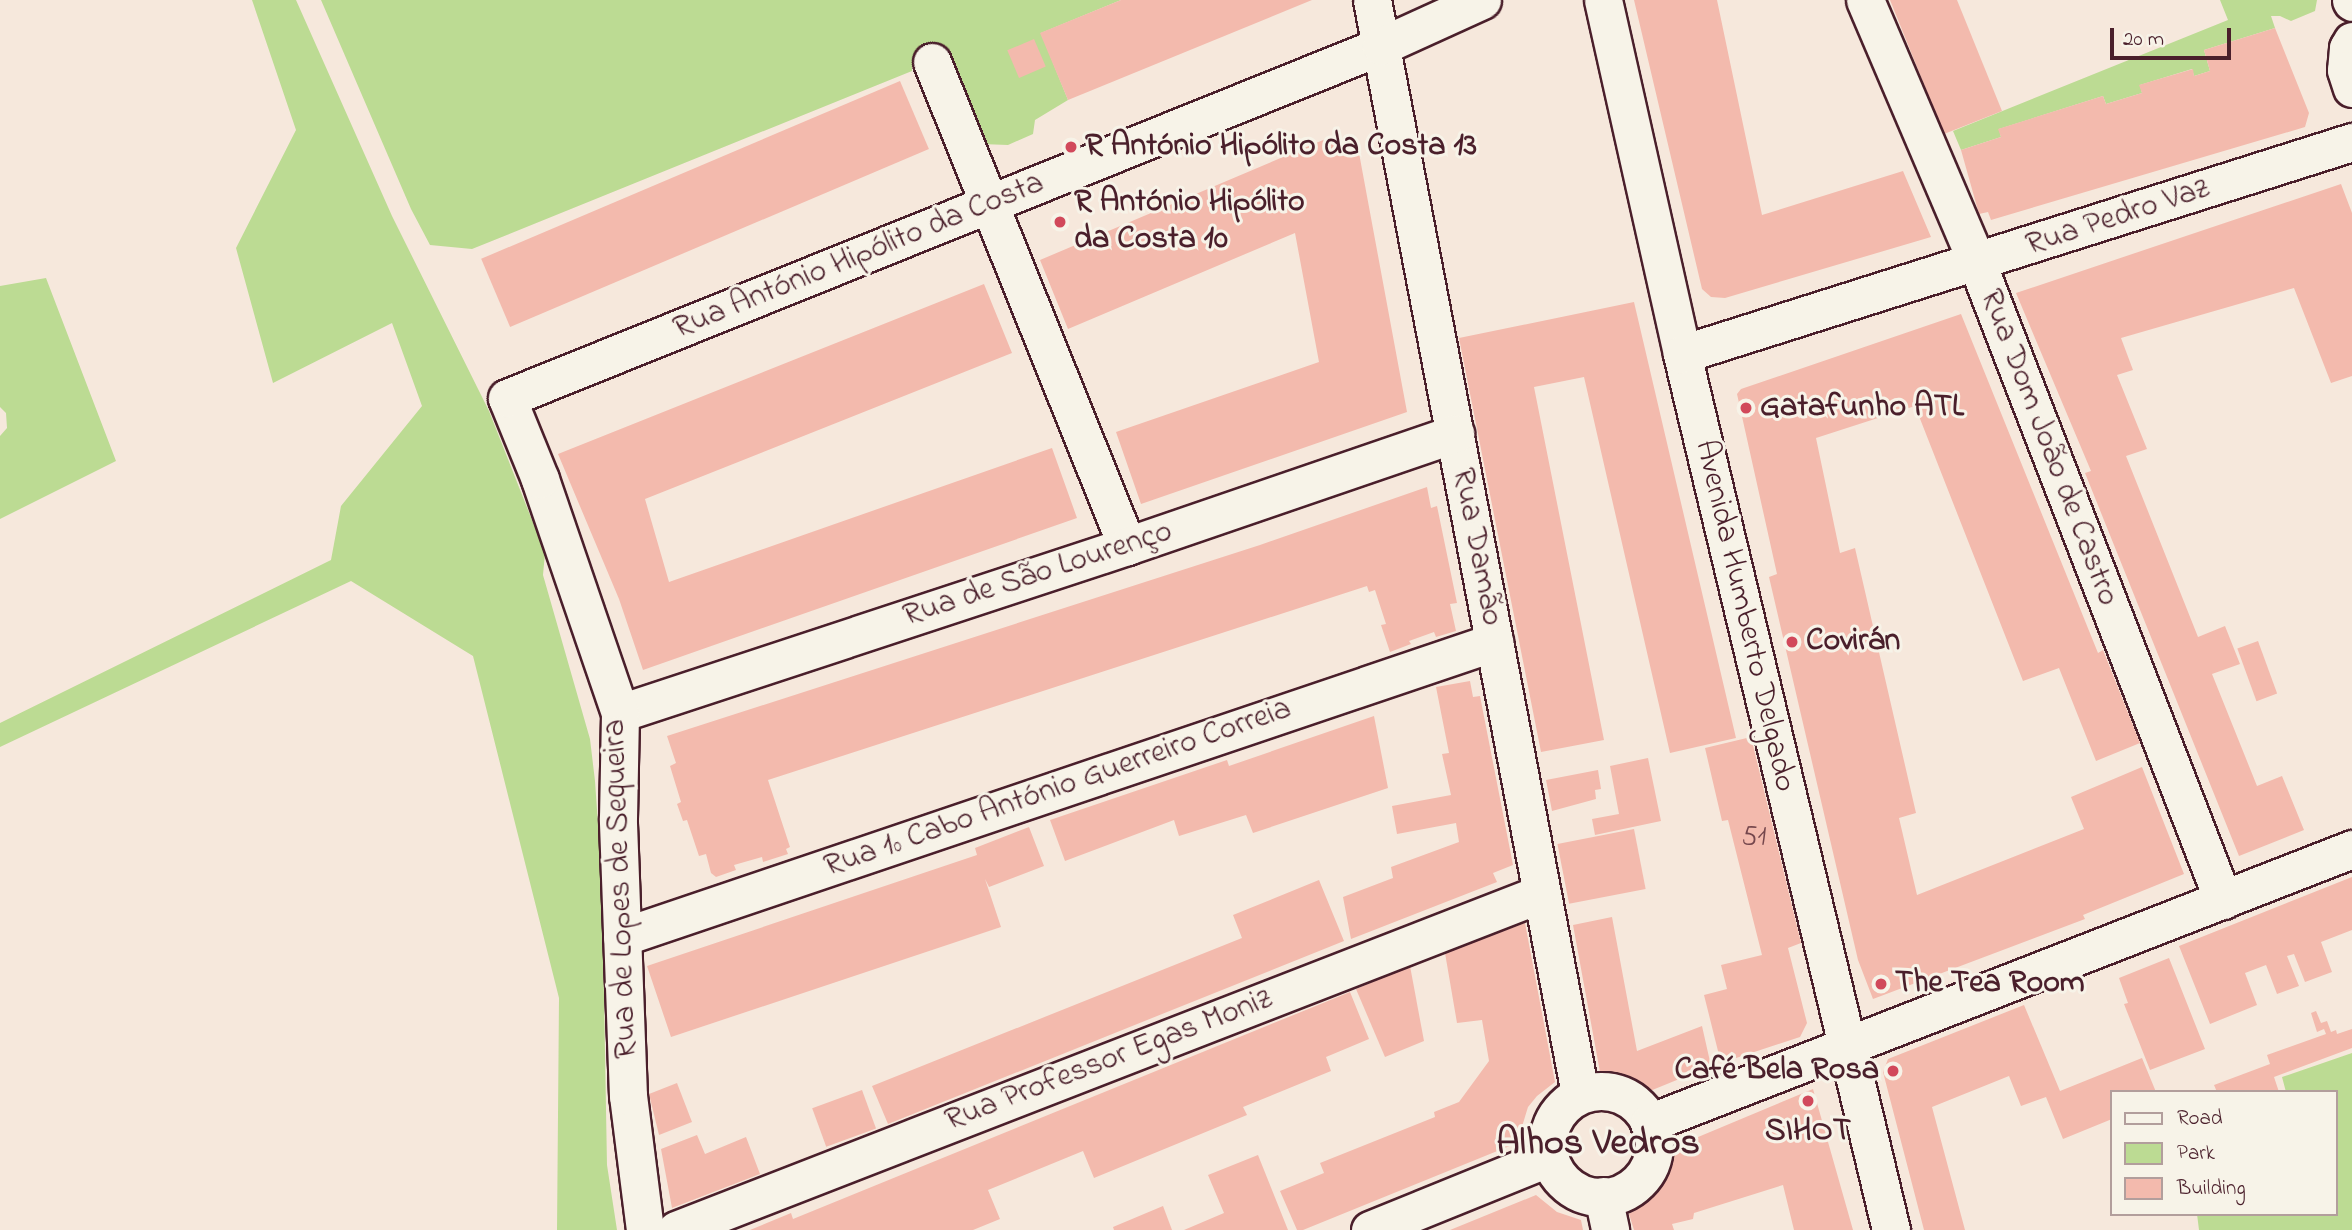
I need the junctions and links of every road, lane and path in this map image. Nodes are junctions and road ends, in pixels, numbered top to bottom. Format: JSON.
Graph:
{"nodes":[{"id":1,"x":1372,"y":0,"type":"edge"},
{"id":2,"x":1482,"y":0,"type":"edge"},
{"id":3,"x":1603,"y":0,"type":"edge"},
{"id":4,"x":1865,"y":0,"type":"edge"},
{"id":5,"x":2352,"y":41,"type":"edge"},
{"id":6,"x":1381,"y":46,"type":"junction"},
{"id":7,"x":932,"y":62,"type":"dead end"},
{"id":8,"x":2352,"y":88,"type":"edge"},
{"id":9,"x":2352,"y":142,"type":"edge"},
{"id":10,"x":991,"y":205,"type":"junction"},
{"id":11,"x":1977,"y":263,"type":"junction"},
{"id":12,"x":1682,"y":354,"type":"junction"},
{"id":13,"x":507,"y":398,"type":"joint"},
{"id":14,"x":1455,"y":434,"type":"junction"},
{"id":15,"x":1127,"y":546,"type":"junction"},
{"id":16,"x":1494,"y":642,"type":"junction"},
{"id":17,"x":620,"y":713,"type":"junction"},
{"id":18,"x":2352,"y":849,"type":"edge"},
{"id":19,"x":1542,"y":892,"type":"junction"},
{"id":20,"x":2222,"y":900,"type":"junction"},
{"id":21,"x":622,"y":937,"type":"junction"},
{"id":22,"x":1846,"y":1044,"type":"junction"},
{"id":23,"x":1580,"y":1094,"type":"junction"},
{"id":24,"x":1649,"y":1123,"type":"junction"},
{"id":25,"x":1550,"y":1157,"type":"junction"},
{"id":26,"x":1606,"y":1213,"type":"edge"},
{"id":27,"x":645,"y":1230,"type":"edge"},
{"id":28,"x":676,"y":1230,"type":"edge"},
{"id":29,"x":1370,"y":1230,"type":"edge"},
{"id":30,"x":1891,"y":1230,"type":"edge"}],
"edges":[{"from":1,"to":6,"type":"street","name":"Rua Damão"},
{"from":2,"to":6,"type":"street","name":"Rua António Hipólito da Costa"},
{"from":3,"to":12,"type":"street","name":"Avenida Humberto Delgado"},
{"from":4,"to":11,"type":"street","name":"Rua Dom João de Castro"},
{"from":5,"to":8,"type":"street"},
{"from":6,"to":10,"type":"street","name":"Rua António Hipólito da Costa"},
{"from":6,"to":14,"type":"street","name":"Rua Damão"},
{"from":7,"to":10,"type":"street"},
{"from":9,"to":11,"type":"street","name":"Rua Pedro Vaz"},
{"from":10,"to":13,"type":"street","name":"Rua António Hipólito da Costa"},
{"from":10,"to":15,"type":"street"},
{"from":11,"to":12,"type":"street","name":"Rua Pedro Vaz"},
{"from":11,"to":20,"type":"street","name":"Rua Dom João de Castro"},
{"from":12,"to":22,"type":"street","name":"Avenida Humberto Delgado"},
{"from":13,"to":17,"type":"street","name":"Rua de Lopes de Sequeira"},
{"from":14,"to":15,"type":"street","name":"Rua de São Lourenço"},
{"from":14,"to":16,"type":"street","name":"Rua Damão"},
{"from":15,"to":17,"type":"street","name":"Rua de São Lourenço"},
{"from":16,"to":19,"type":"street","name":"Rua Damão"},
{"from":16,"to":21,"type":"street","name":"Rua 1º Cabo António Guerreiro Correia"},
{"from":17,"to":21,"type":"street","name":"Rua de Lopes de Sequeira"},
{"from":18,"to":20,"type":"street"},
{"from":19,"to":23,"type":"street","name":"Rua Damão"},
{"from":19,"to":28,"type":"street","name":"Rua Professor Egas Moniz"},
{"from":20,"to":22,"type":"street"},
{"from":21,"to":27,"type":"street","name":"Rua de Lopes de Sequeira"},
{"from":22,"to":24,"type":"street"},
{"from":22,"to":30,"type":"street","name":"Avenida Humberto Delgado"},
{"from":23,"to":24,"type":"street"},
{"from":23,"to":25,"type":"street"},
{"from":24,"to":26,"type":"street"},
{"from":25,"to":26,"type":"street"},
{"from":25,"to":29,"type":"street"}]}
